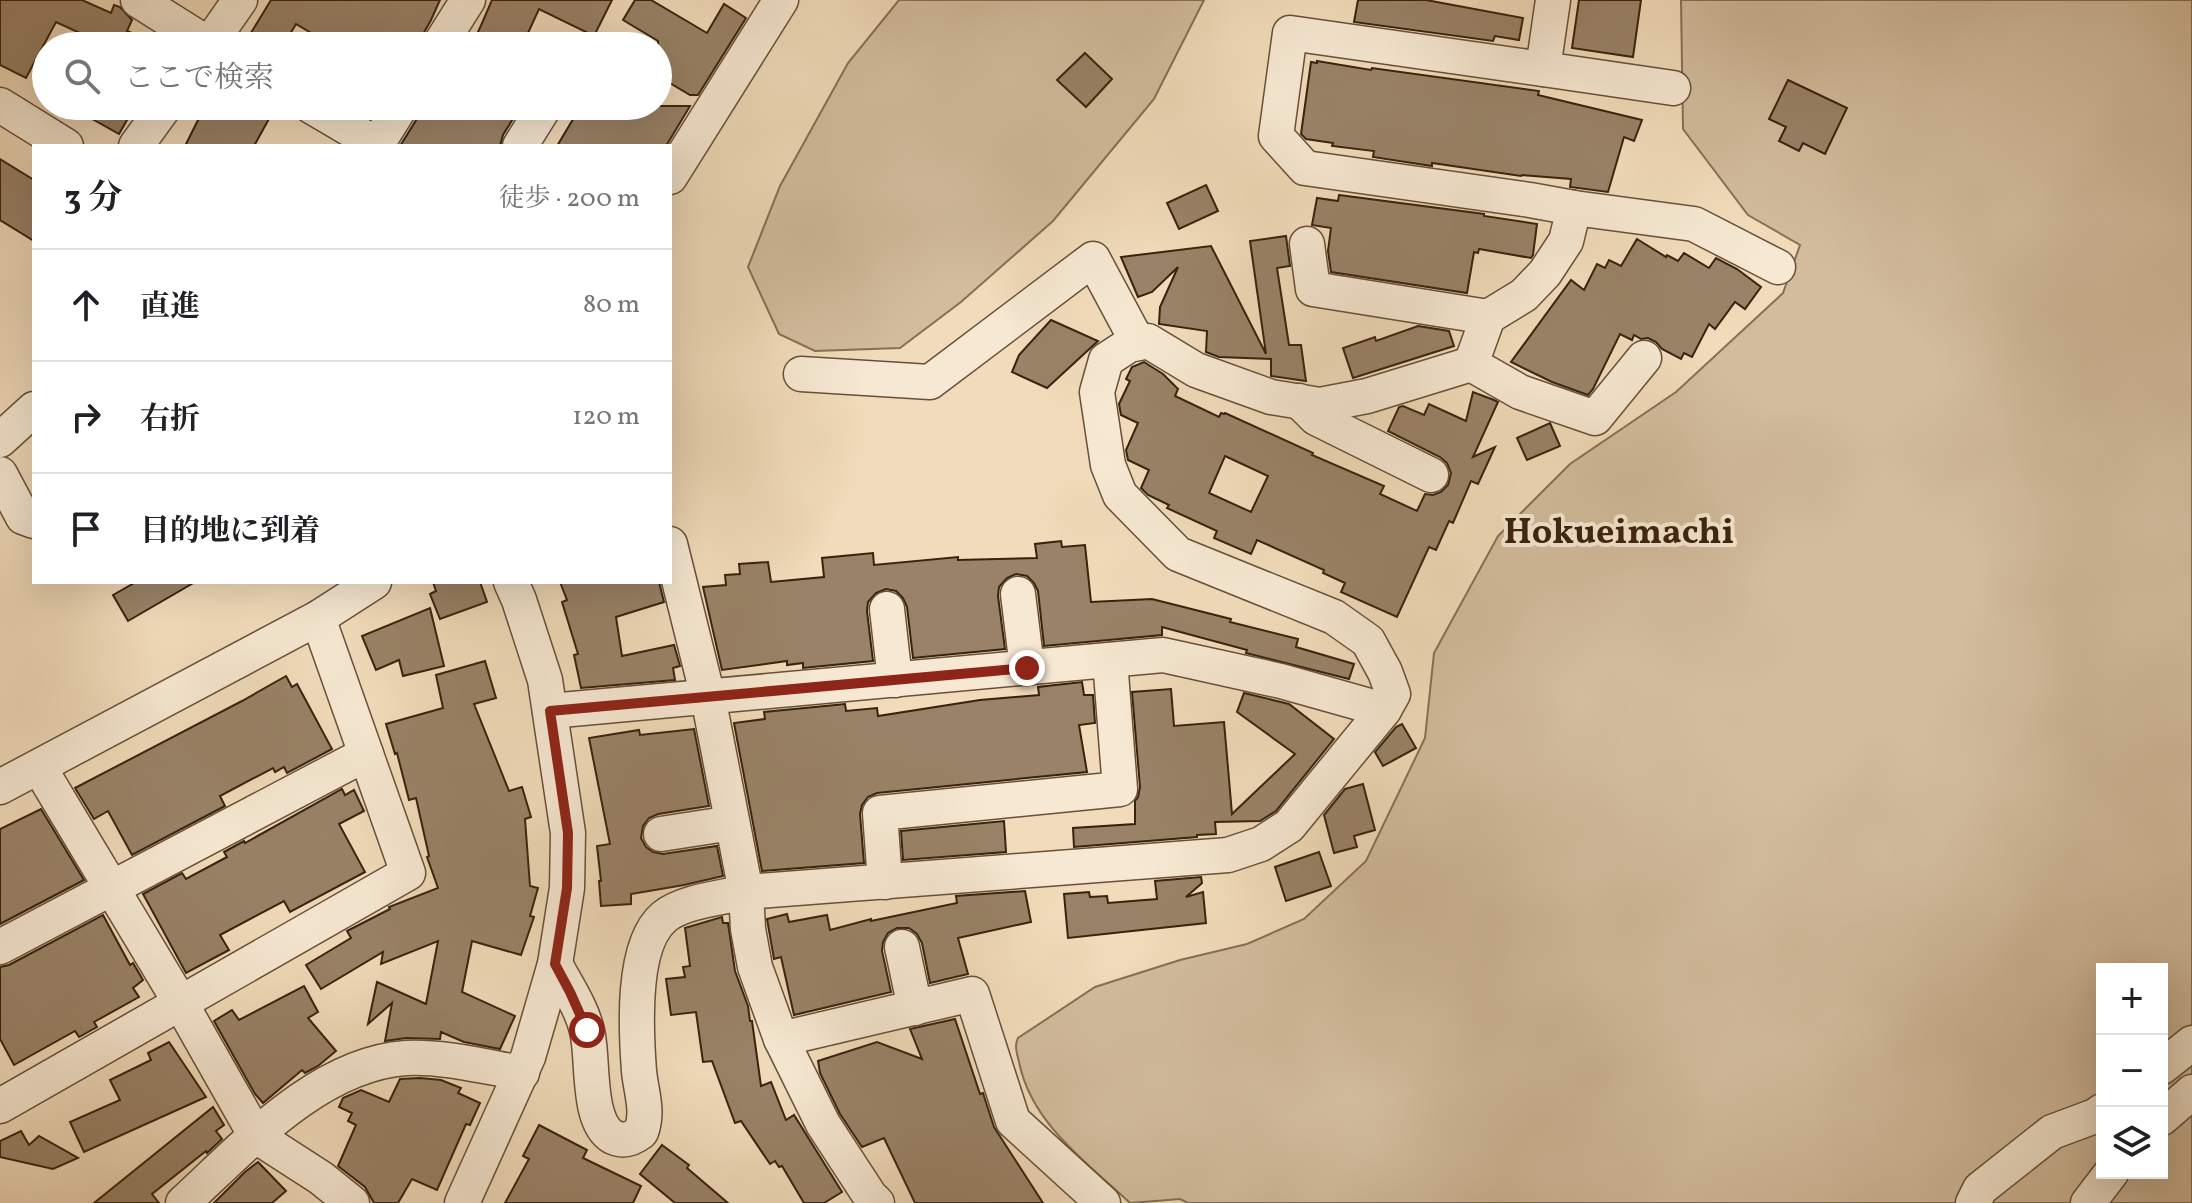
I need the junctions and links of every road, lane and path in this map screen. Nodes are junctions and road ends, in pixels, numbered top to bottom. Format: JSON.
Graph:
{"nodes":[{"id":1,"x":138,"y":0,"type":"edge"},
{"id":2,"x":240,"y":0,"type":"edge"},
{"id":3,"x":468,"y":0,"type":"edge"},
{"id":4,"x":781,"y":0,"type":"edge"},
{"id":5,"x":1553,"y":0,"type":"edge"},
{"id":6,"x":188,"y":32,"type":"edge"},
{"id":7,"x":218,"y":32,"type":"edge"},
{"id":8,"x":448,"y":32,"type":"edge"},
{"id":9,"x":1543,"y":69,"type":"junction"},
{"id":10,"x":1673,"y":88,"type":"dead end"},
{"id":11,"x":0,"y":105,"type":"edge"},
{"id":12,"x":155,"y":120,"type":"edge"},
{"id":13,"x":334,"y":120,"type":"edge"},
{"id":14,"x":393,"y":120,"type":"edge"},
{"id":15,"x":536,"y":120,"type":"edge"},
{"id":16,"x":63,"y":144,"type":"edge"},
{"id":17,"x":137,"y":144,"type":"edge"},
{"id":18,"x":374,"y":144,"type":"edge"},
{"id":19,"x":378,"y":144,"type":"edge"},
{"id":20,"x":521,"y":144,"type":"edge"},
{"id":21,"x":672,"y":174,"type":"edge"},
{"id":22,"x":1574,"y":208,"type":"junction"},
{"id":23,"x":1307,"y":244,"type":"dead end"},
{"id":24,"x":1778,"y":267,"type":"dead end"},
{"id":25,"x":1488,"y":317,"type":"junction"},
{"id":26,"x":1138,"y":343,"type":"junction"},
{"id":27,"x":1644,"y":358,"type":"dead end"},
{"id":28,"x":1471,"y":364,"type":"junction"},
{"id":29,"x":801,"y":374,"type":"dead end"},
{"id":30,"x":1299,"y":401,"type":"junction"},
{"id":31,"x":32,"y":411,"type":"edge"},
{"id":32,"x":0,"y":440,"type":"edge"},
{"id":33,"x":0,"y":474,"type":"edge"},
{"id":34,"x":1431,"y":475,"type":"dead end"},
{"id":35,"x":32,"y":520,"type":"edge"},
{"id":36,"x":672,"y":552,"type":"edge"},
{"id":37,"x":512,"y":584,"type":"edge"},
{"id":38,"x":354,"y":587,"type":"edge"},
{"id":39,"x":1018,"y":594,"type":"dead end"},
{"id":40,"x":887,"y":609,"type":"dead end"},
{"id":41,"x":318,"y":618,"type":"junction"},
{"id":42,"x":1110,"y":660,"type":"junction"},
{"id":43,"x":1027,"y":668,"type":"junction"},
{"id":44,"x":895,"y":680,"type":"junction"},
{"id":45,"x":708,"y":697,"type":"junction"},
{"id":46,"x":1384,"y":710,"type":"junction"},
{"id":47,"x":550,"y":711,"type":"junction"},
{"id":48,"x":366,"y":754,"type":"junction"},
{"id":49,"x":39,"y":767,"type":"junction"},
{"id":50,"x":0,"y":787,"type":"edge"},
{"id":51,"x":732,"y":823,"type":"junction"},
{"id":52,"x":661,"y":834,"type":"dead end"},
{"id":53,"x":885,"y":882,"type":"junction"},
{"id":54,"x":111,"y":887,"type":"junction"},
{"id":55,"x":746,"y":892,"type":"junction"},
{"id":56,"x":0,"y":947,"type":"edge"},
{"id":57,"x":902,"y":947,"type":"dead end"},
{"id":58,"x":555,"y":964,"type":"junction"},
{"id":59,"x":180,"y":1002,"type":"junction"},
{"id":60,"x":915,"y":1008,"type":"junction"},
{"id":61,"x":781,"y":1039,"type":"junction"},
{"id":62,"x":2192,"y":1043,"type":"edge"},
{"id":63,"x":2168,"y":1062,"type":"edge"},
{"id":64,"x":522,"y":1073,"type":"junction"},
{"id":65,"x":2192,"y":1092,"type":"edge"},
{"id":66,"x":0,"y":1106,"type":"edge"},
{"id":67,"x":2168,"y":1113,"type":"edge"},
{"id":68,"x":2096,"y":1115,"type":"edge"},
{"id":69,"x":256,"y":1136,"type":"junction"},
{"id":70,"x":2106,"y":1179,"type":"edge"},
{"id":71,"x":183,"y":1203,"type":"edge"},
{"id":72,"x":352,"y":1203,"type":"edge"},
{"id":73,"x":462,"y":1203,"type":"edge"},
{"id":74,"x":877,"y":1203,"type":"edge"},
{"id":75,"x":1103,"y":1203,"type":"edge"},
{"id":76,"x":1973,"y":1203,"type":"edge"},
{"id":77,"x":2088,"y":1203,"type":"edge"}],
"edges":[{"from":1,"to":6,"type":"street"},
{"from":2,"to":7,"type":"street"},
{"from":3,"to":8,"type":"street"},
{"from":4,"to":21,"type":"street"},
{"from":5,"to":9,"type":"street"},
{"from":9,"to":10,"type":"street"},
{"from":9,"to":22,"type":"street"},
{"from":11,"to":16,"type":"street"},
{"from":12,"to":17,"type":"street"},
{"from":13,"to":18,"type":"street"},
{"from":14,"to":19,"type":"street"},
{"from":15,"to":20,"type":"street"},
{"from":22,"to":24,"type":"street"},
{"from":22,"to":25,"type":"street"},
{"from":23,"to":25,"type":"street"},
{"from":25,"to":28,"type":"street"},
{"from":26,"to":29,"type":"street"},
{"from":26,"to":30,"type":"street"},
{"from":26,"to":46,"type":"street"},
{"from":27,"to":28,"type":"street"},
{"from":28,"to":30,"type":"street"},
{"from":30,"to":34,"type":"street"},
{"from":31,"to":32,"type":"street"},
{"from":33,"to":35,"type":"street"},
{"from":36,"to":45,"type":"street"},
{"from":37,"to":47,"type":"street"},
{"from":38,"to":41,"type":"street"},
{"from":39,"to":43,"type":"street"},
{"from":40,"to":44,"type":"street"},
{"from":41,"to":48,"type":"street"},
{"from":41,"to":49,"type":"street"},
{"from":42,"to":43,"type":"street"},
{"from":42,"to":46,"type":"street"},
{"from":42,"to":53,"type":"street"},
{"from":43,"to":44,"type":"street"},
{"from":44,"to":45,"type":"street"},
{"from":45,"to":47,"type":"street"},
{"from":45,"to":51,"type":"street"},
{"from":46,"to":53,"type":"street"},
{"from":47,"to":58,"type":"street"},
{"from":48,"to":54,"type":"street"},
{"from":48,"to":59,"type":"street"},
{"from":49,"to":50,"type":"street"},
{"from":49,"to":54,"type":"street"},
{"from":51,"to":52,"type":"street"},
{"from":51,"to":55,"type":"street"},
{"from":53,"to":55,"type":"street"},
{"from":54,"to":56,"type":"street"},
{"from":54,"to":59,"type":"street"},
{"from":55,"to":58,"type":"street"},
{"from":55,"to":61,"type":"street"},
{"from":57,"to":60,"type":"street"},
{"from":58,"to":64,"type":"street"},
{"from":59,"to":66,"type":"street"},
{"from":59,"to":69,"type":"street"},
{"from":60,"to":61,"type":"street"},
{"from":60,"to":75,"type":"street"},
{"from":61,"to":74,"type":"street"},
{"from":62,"to":63,"type":"street"},
{"from":64,"to":69,"type":"street"},
{"from":64,"to":73,"type":"street"},
{"from":65,"to":67,"type":"street"},
{"from":68,"to":76,"type":"street"},
{"from":69,"to":71,"type":"street"},
{"from":69,"to":72,"type":"street"},
{"from":70,"to":77,"type":"street"}]}
